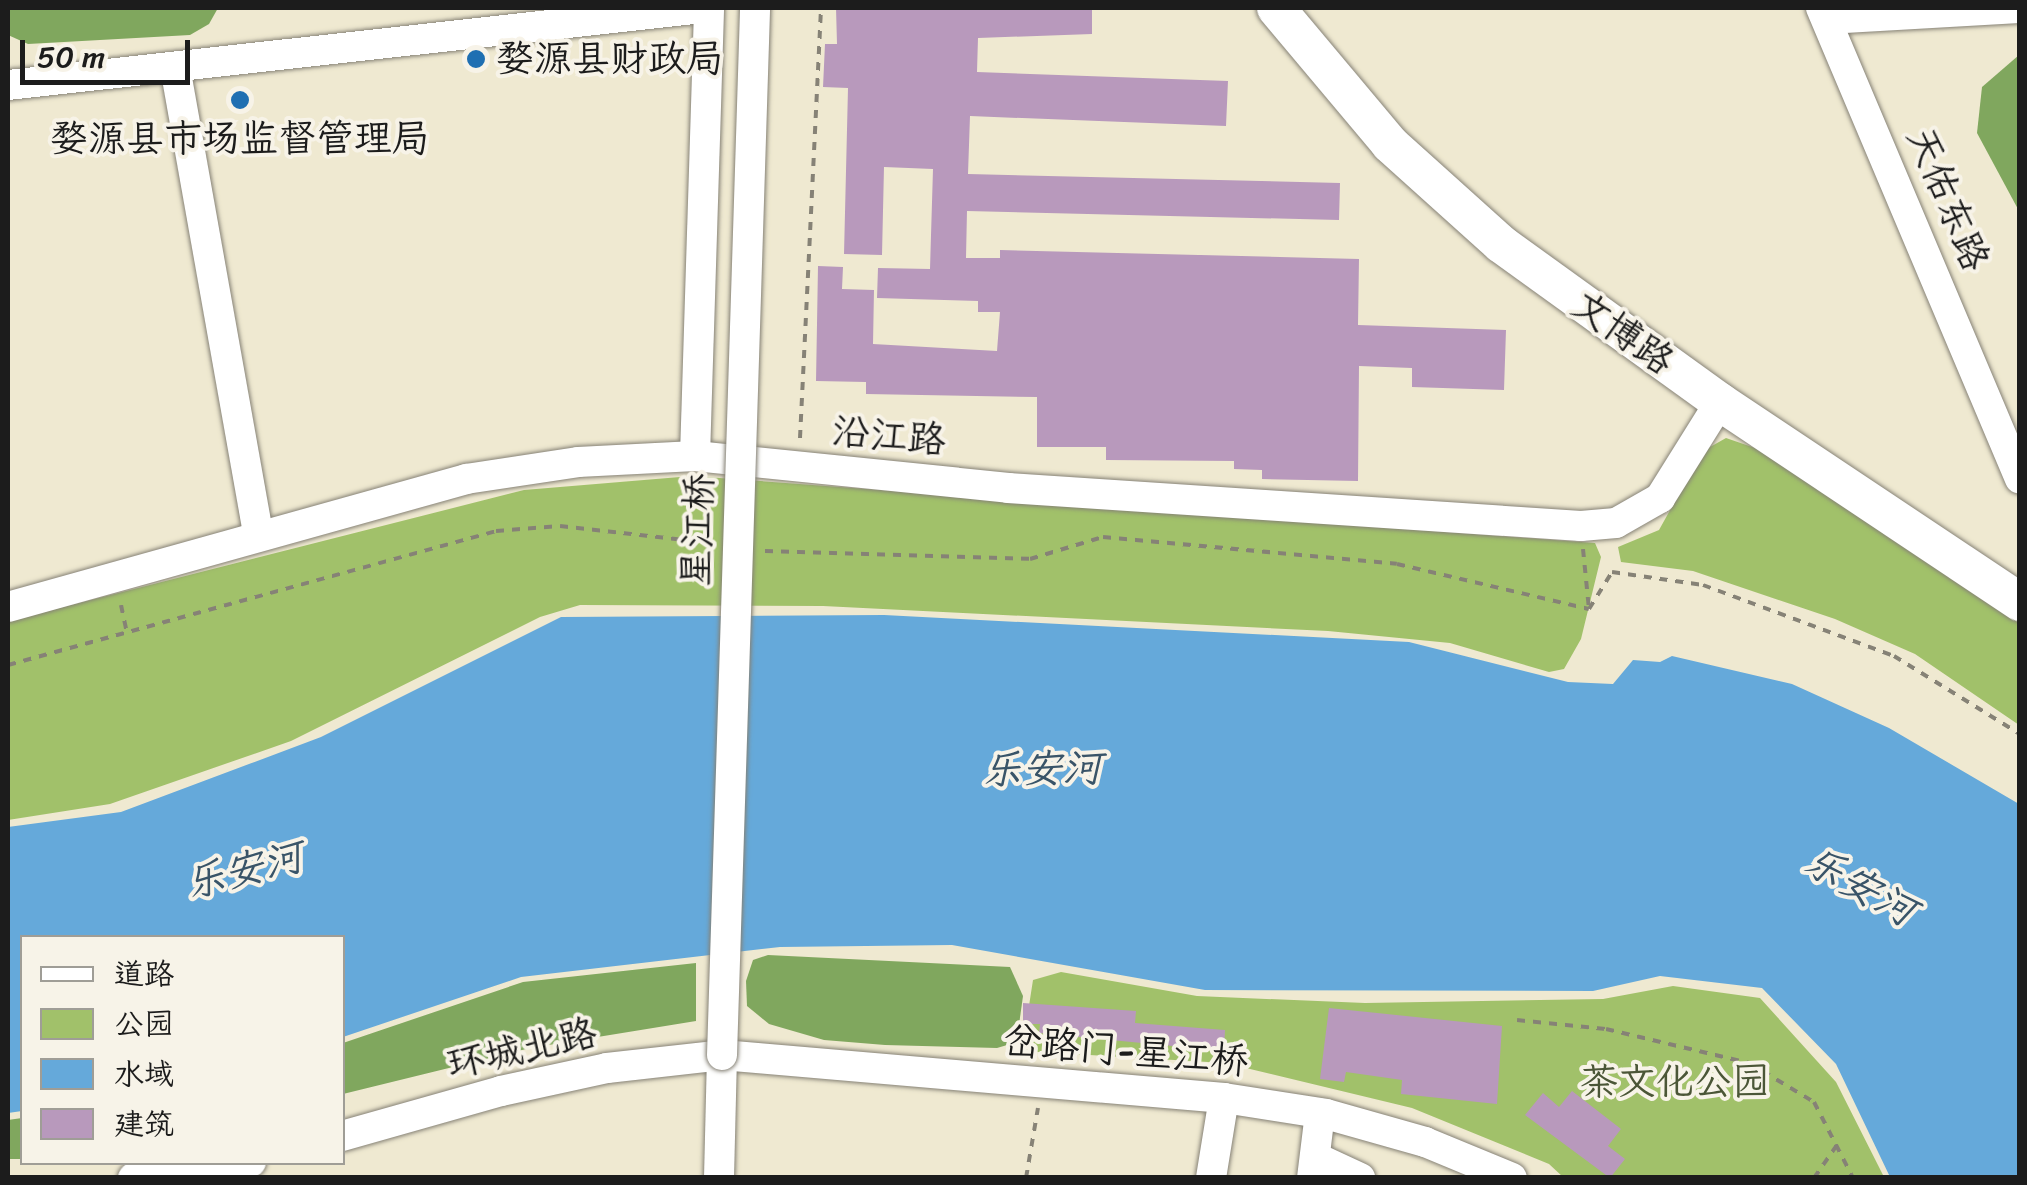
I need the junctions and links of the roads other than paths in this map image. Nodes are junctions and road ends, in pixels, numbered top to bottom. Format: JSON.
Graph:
{"nodes":[{"id":1,"x":706,"y":8,"type":"edge"},
{"id":2,"x":755,"y":8,"type":"edge"},
{"id":3,"x":1276,"y":8,"type":"edge"},
{"id":4,"x":2019,"y":8,"type":"edge"},
{"id":5,"x":1824,"y":13,"type":"edge"},
{"id":6,"x":175,"y":67,"type":"junction"},
{"id":7,"x":8,"y":86,"type":"edge"},
{"id":8,"x":1720,"y":402,"type":"junction"},
{"id":9,"x":695,"y":456,"type":"junction"},
{"id":10,"x":2020,"y":479,"type":"edge"},
{"id":11,"x":258,"y":535,"type":"junction"},
{"id":12,"x":2020,"y":602,"type":"edge"},
{"id":13,"x":8,"y":607,"type":"edge"},
{"id":14,"x":722,"y":1055,"type":"junction"},
{"id":15,"x":1224,"y":1098,"type":"junction"},
{"id":16,"x":1320,"y":1113,"type":"junction"},
{"id":17,"x":345,"y":1135,"type":"edge"},
{"id":18,"x":1314,"y":1167,"type":"edge"},
{"id":19,"x":242,"y":1169,"type":"edge"},
{"id":20,"x":133,"y":1178,"type":"edge"},
{"id":21,"x":719,"y":1178,"type":"edge"},
{"id":22,"x":1210,"y":1178,"type":"edge"},
{"id":23,"x":1360,"y":1178,"type":"edge"},
{"id":24,"x":1512,"y":1178,"type":"edge"}],
"edges":[{"from":1,"to":6,"type":"street"},
{"from":1,"to":9,"type":"street"},
{"from":2,"to":14,"type":"street","name":"星江桥","bridge":true},
{"from":3,"to":8,"type":"main road","name":"文博路"},
{"from":4,"to":5,"type":"street"},
{"from":5,"to":10,"type":"street","name":"天佑东路"},
{"from":6,"to":7,"type":"street"},
{"from":6,"to":11,"type":"street"},
{"from":8,"to":9,"type":"street","name":"沿江路"},
{"from":8,"to":12,"type":"main road","name":"文博路"},
{"from":9,"to":11,"type":"street","name":"沿江路"},
{"from":11,"to":13,"type":"street","name":"沿江路"},
{"from":14,"to":15,"type":"street","name":"岔路门-星江桥"},
{"from":14,"to":17,"type":"street","name":"环城北路"},
{"from":14,"to":21,"type":"street","name":"星江桥"},
{"from":15,"to":16,"type":"street","name":"岔路门-星江桥"},
{"from":15,"to":22,"type":"street"},
{"from":16,"to":18,"type":"street"},
{"from":16,"to":24,"type":"street","name":"岔路门-星江桥"},
{"from":18,"to":23,"type":"street"},
{"from":19,"to":20,"type":"street"}]}
